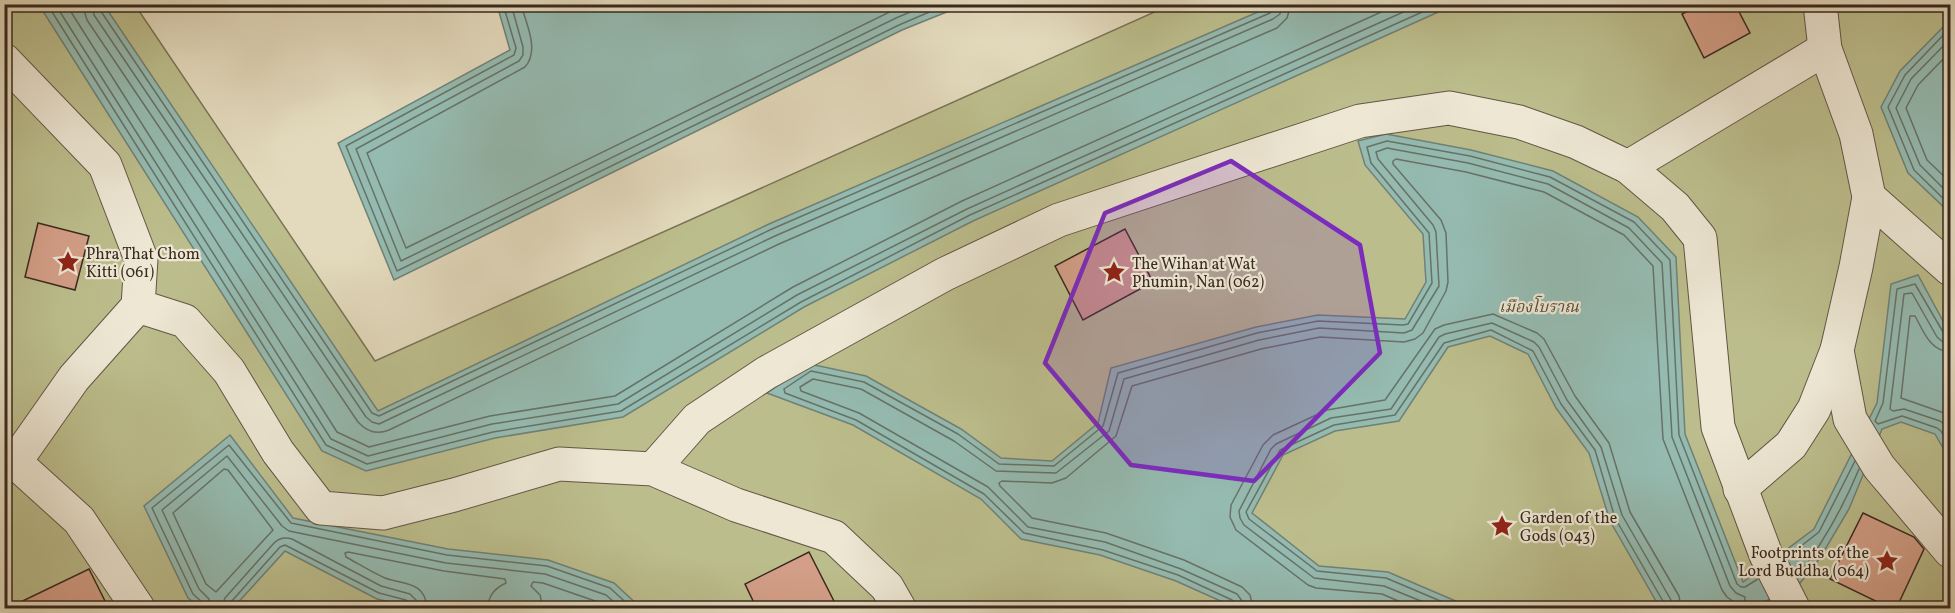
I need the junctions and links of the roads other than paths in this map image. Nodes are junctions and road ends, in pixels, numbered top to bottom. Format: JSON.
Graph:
{"nodes":[{"id":1,"x":1820,"y":4,"type":"edge"},
{"id":2,"x":1826,"y":49,"type":"junction"},
{"id":3,"x":4,"y":60,"type":"edge"},
{"id":4,"x":1628,"y":167,"type":"junction"},
{"id":5,"x":1869,"y":197,"type":"junction"},
{"id":6,"x":1950,"y":269,"type":"edge"},
{"id":7,"x":138,"y":306,"type":"junction"},
{"id":8,"x":1837,"y":350,"type":"junction"},
{"id":9,"x":10,"y":464,"type":"edge"},
{"id":10,"x":653,"y":469,"type":"junction"},
{"id":11,"x":1740,"y":489,"type":"junction"},
{"id":12,"x":1950,"y":551,"type":"edge"},
{"id":13,"x":138,"y":609,"type":"edge"},
{"id":14,"x":898,"y":609,"type":"edge"},
{"id":15,"x":1793,"y":609,"type":"edge"}],
"edges":[{"from":1,"to":2,"type":"lane"},
{"from":2,"to":4,"type":"lane"},
{"from":2,"to":5,"type":"lane"},
{"from":3,"to":7,"type":"lane"},
{"from":4,"to":10,"type":"lane"},
{"from":4,"to":11,"type":"lane"},
{"from":5,"to":6,"type":"lane"},
{"from":5,"to":8,"type":"lane"},
{"from":7,"to":9,"type":"lane"},
{"from":7,"to":10,"type":"lane"},
{"from":8,"to":11,"type":"lane"},
{"from":8,"to":12,"type":"lane"},
{"from":9,"to":13,"type":"lane"},
{"from":10,"to":14,"type":"lane"},
{"from":11,"to":15,"type":"lane"}]}
